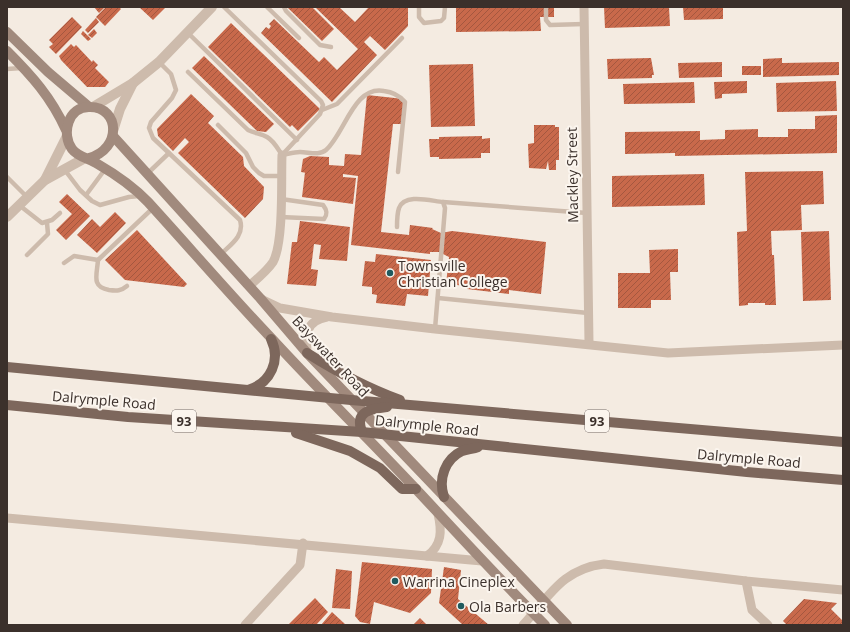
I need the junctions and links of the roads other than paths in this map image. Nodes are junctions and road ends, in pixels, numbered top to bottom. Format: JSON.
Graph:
{"nodes":[{"id":1,"x":212,"y":7,"type":"edge"},
{"id":2,"x":224,"y":7,"type":"edge"},
{"id":3,"x":267,"y":7,"type":"edge"},
{"id":4,"x":284,"y":7,"type":"edge"},
{"id":5,"x":419,"y":7,"type":"edge"},
{"id":6,"x":445,"y":7,"type":"edge"},
{"id":7,"x":546,"y":7,"type":"edge"},
{"id":8,"x":584,"y":7,"type":"edge"},
{"id":9,"x":584,"y":24,"type":"junction"},
{"id":10,"x":7,"y":32,"type":"edge"},
{"id":11,"x":187,"y":32,"type":"junction"},
{"id":12,"x":299,"y":38,"type":"dead end"},
{"id":13,"x":402,"y":38,"type":"dead end"},
{"id":14,"x":332,"y":47,"type":"dead end"},
{"id":15,"x":7,"y":51,"type":"edge"},
{"id":16,"x":159,"y":62,"type":"junction"},
{"id":17,"x":24,"y":68,"type":"junction"},
{"id":18,"x":7,"y":70,"type":"edge"},
{"id":19,"x":188,"y":72,"type":"dead end"},
{"id":20,"x":133,"y":83,"type":"junction"},
{"id":21,"x":90,"y":107,"type":"junction"},
{"id":22,"x":322,"y":110,"type":"junction"},
{"id":23,"x":218,"y":124,"type":"dead end"},
{"id":24,"x":66,"y":133,"type":"junction"},
{"id":25,"x":113,"y":134,"type":"junction"},
{"id":26,"x":297,"y":140,"type":"junction"},
{"id":27,"x":169,"y":153,"type":"junction"},
{"id":28,"x":282,"y":155,"type":"junction"},
{"id":29,"x":87,"y":158,"type":"junction"},
{"id":30,"x":106,"y":168,"type":"junction"},
{"id":31,"x":64,"y":169,"type":"junction"},
{"id":32,"x":398,"y":172,"type":"dead end"},
{"id":33,"x":146,"y":174,"type":"junction"},
{"id":34,"x":281,"y":176,"type":"junction"},
{"id":35,"x":7,"y":177,"type":"edge"},
{"id":36,"x":45,"y":180,"type":"junction"},
{"id":37,"x":86,"y":195,"type":"junction"},
{"id":38,"x":141,"y":195,"type":"junction"},
{"id":39,"x":27,"y":197,"type":"junction"},
{"id":40,"x":281,"y":199,"type":"junction"},
{"id":41,"x":443,"y":202,"type":"junction"},
{"id":42,"x":19,"y":205,"type":"junction"},
{"id":43,"x":153,"y":208,"type":"junction"},
{"id":44,"x":60,"y":213,"type":"dead end"},
{"id":45,"x":587,"y":213,"type":"junction"},
{"id":46,"x":7,"y":217,"type":"edge"},
{"id":47,"x":280,"y":217,"type":"junction"},
{"id":48,"x":47,"y":223,"type":"junction"},
{"id":49,"x":396,"y":227,"type":"dead end"},
{"id":50,"x":27,"y":255,"type":"dead end"},
{"id":51,"x":220,"y":255,"type":"junction"},
{"id":52,"x":98,"y":260,"type":"junction"},
{"id":53,"x":64,"y":263,"type":"dead end"},
{"id":54,"x":127,"y":286,"type":"dead end"},
{"id":55,"x":249,"y":286,"type":"junction"},
{"id":56,"x":260,"y":298,"type":"junction"},
{"id":57,"x":438,"y":298,"type":"junction"},
{"id":58,"x":588,"y":313,"type":"junction"},
{"id":59,"x":332,"y":317,"type":"junction"},
{"id":60,"x":435,"y":329,"type":"junction"},
{"id":61,"x":271,"y":339,"type":"junction"},
{"id":62,"x":589,"y":343,"type":"junction"},
{"id":63,"x":843,"y":345,"type":"edge"},
{"id":64,"x":307,"y":353,"type":"junction"},
{"id":65,"x":7,"y":367,"type":"edge"},
{"id":66,"x":248,"y":390,"type":"junction"},
{"id":67,"x":328,"y":398,"type":"junction"},
{"id":68,"x":351,"y":400,"type":"junction"},
{"id":69,"x":7,"y":405,"type":"edge"},
{"id":70,"x":411,"y":405,"type":"junction"},
{"id":71,"x":364,"y":413,"type":"junction"},
{"id":72,"x":277,"y":427,"type":"junction"},
{"id":73,"x":362,"y":432,"type":"junction"},
{"id":74,"x":386,"y":434,"type":"junction"},
{"id":75,"x":843,"y":442,"type":"edge"},
{"id":76,"x":481,"y":445,"type":"junction"},
{"id":77,"x":843,"y":480,"type":"edge"},
{"id":78,"x":416,"y":489,"type":"junction"},
{"id":79,"x":444,"y":497,"type":"junction"},
{"id":80,"x":438,"y":514,"type":"junction"},
{"id":81,"x":7,"y":518,"type":"edge"},
{"id":82,"x":303,"y":544,"type":"junction"},
{"id":83,"x":427,"y":556,"type":"junction"},
{"id":84,"x":482,"y":561,"type":"junction"},
{"id":85,"x":746,"y":581,"type":"junction"},
{"id":86,"x":843,"y":590,"type":"edge"},
{"id":87,"x":544,"y":601,"type":"junction"},
{"id":88,"x":534,"y":614,"type":"junction"},
{"id":89,"x":247,"y":624,"type":"edge"},
{"id":90,"x":523,"y":625,"type":"edge"},
{"id":91,"x":545,"y":625,"type":"edge"},
{"id":92,"x":568,"y":625,"type":"edge"},
{"id":93,"x":768,"y":625,"type":"edge"}],
"edges":[{"from":1,"to":11,"type":"street"},
{"from":2,"to":22,"type":"lane"},
{"from":3,"to":12,"type":"lane"},
{"from":4,"to":14,"type":"lane"},
{"from":5,"to":6,"type":"lane"},
{"from":7,"to":9,"type":"lane"},
{"from":8,"to":9,"type":"street","name":"Mackley Street"},
{"from":9,"to":45,"type":"street","name":"Mackley Street"},
{"from":10,"to":21,"type":"main road"},
{"from":11,"to":16,"type":"street"},
{"from":11,"to":26,"type":"lane"},
{"from":13,"to":22,"type":"lane"},
{"from":15,"to":17,"type":"main road"},
{"from":16,"to":20,"type":"street"},
{"from":16,"to":27,"type":"lane"},
{"from":17,"to":18,"type":"lane"},
{"from":17,"to":24,"type":"main road"},
{"from":19,"to":28,"type":"lane"},
{"from":20,"to":21,"type":"street"},
{"from":20,"to":25,"type":"street"},
{"from":21,"to":24,"type":"main road"},
{"from":21,"to":25,"type":"main road"},
{"from":22,"to":26,"type":"lane"},
{"from":23,"to":34,"type":"lane"},
{"from":24,"to":29,"type":"main road"},
{"from":24,"to":36,"type":"street"},
{"from":25,"to":29,"type":"main road"},
{"from":25,"to":33,"type":"main road","name":"Bayswater Road"},
{"from":26,"to":28,"type":"lane"},
{"from":27,"to":33,"type":"lane"},
{"from":27,"to":51,"type":"lane"},
{"from":28,"to":32,"type":"lane"},
{"from":28,"to":34,"type":"street"},
{"from":29,"to":30,"type":"main road"},
{"from":29,"to":31,"type":"street"},
{"from":30,"to":37,"type":"lane"},
{"from":30,"to":38,"type":"main road"},
{"from":31,"to":36,"type":"street"},
{"from":31,"to":37,"type":"lane"},
{"from":33,"to":51,"type":"main road","name":"Bayswater Road"},
{"from":34,"to":40,"type":"street"},
{"from":35,"to":39,"type":"lane"},
{"from":36,"to":39,"type":"street"},
{"from":37,"to":38,"type":"lane"},
{"from":38,"to":43,"type":"main road"},
{"from":39,"to":42,"type":"street"},
{"from":40,"to":47,"type":"street"},
{"from":40,"to":47,"type":"lane"},
{"from":41,"to":45,"type":"lane"},
{"from":41,"to":49,"type":"lane"},
{"from":41,"to":57,"type":"lane"},
{"from":42,"to":46,"type":"street"},
{"from":42,"to":48,"type":"lane"},
{"from":43,"to":52,"type":"lane"},
{"from":43,"to":61,"type":"main road"},
{"from":44,"to":48,"type":"lane"},
{"from":45,"to":58,"type":"street","name":"Mackley Street"},
{"from":47,"to":55,"type":"street"},
{"from":48,"to":50,"type":"lane"},
{"from":51,"to":55,"type":"main road","name":"Bayswater Road"},
{"from":52,"to":53,"type":"lane"},
{"from":52,"to":54,"type":"lane"},
{"from":55,"to":56,"type":"main road","name":"Bayswater Road"},
{"from":56,"to":59,"type":"street"},
{"from":56,"to":64,"type":"main road","name":"Bayswater Road"},
{"from":57,"to":58,"type":"lane"},
{"from":57,"to":60,"type":"lane"},
{"from":58,"to":62,"type":"street","name":"Mackley Street"},
{"from":59,"to":60,"type":"street"},
{"from":59,"to":64,"type":"street"},
{"from":60,"to":62,"type":"street"},
{"from":61,"to":66,"type":"main road"},
{"from":61,"to":67,"type":"main road"},
{"from":62,"to":63,"type":"street"},
{"from":64,"to":68,"type":"main road","name":"Bayswater Road"},
{"from":64,"to":70,"type":"main road"},
{"from":65,"to":66,"type":"main road","name":"Dalrymple Road","number":"93"},
{"from":66,"to":67,"type":"main road","name":"Dalrymple Road","number":"93"},
{"from":67,"to":68,"type":"main road","name":"Dalrymple Road","number":"93"},
{"from":67,"to":73,"type":"main road"},
{"from":68,"to":70,"type":"main road","name":"Dalrymple Road","number":"93"},
{"from":68,"to":71,"type":"main road","name":"Bayswater Road"},
{"from":69,"to":72,"type":"main road","name":"Dalrymple Road","number":"93"},
{"from":70,"to":71,"type":"main road"},
{"from":70,"to":75,"type":"main road","name":"Dalrymple Road","number":"93"},
{"from":71,"to":73,"type":"main road"},
{"from":71,"to":74,"type":"main road","name":"Bayswater Road"},
{"from":72,"to":73,"type":"main road","name":"Dalrymple Road","number":"93"},
{"from":72,"to":78,"type":"main road"},
{"from":73,"to":74,"type":"main road","name":"Dalrymple Road","number":"93"},
{"from":73,"to":78,"type":"main road"},
{"from":74,"to":76,"type":"main road","name":"Dalrymple Road","number":"93"},
{"from":74,"to":79,"type":"main road","name":"Bayswater Road"},
{"from":76,"to":77,"type":"main road","name":"Dalrymple Road","number":"93"},
{"from":76,"to":79,"type":"main road"},
{"from":78,"to":80,"type":"main road"},
{"from":79,"to":87,"type":"main road","name":"Bayswater Road"},
{"from":80,"to":83,"type":"street"},
{"from":80,"to":84,"type":"main road"},
{"from":81,"to":82,"type":"street"},
{"from":82,"to":83,"type":"street"},
{"from":82,"to":89,"type":"street"},
{"from":83,"to":84,"type":"street"},
{"from":84,"to":88,"type":"main road"},
{"from":85,"to":86,"type":"street"},
{"from":85,"to":87,"type":"street"},
{"from":85,"to":93,"type":"street"},
{"from":87,"to":88,"type":"street"},
{"from":87,"to":92,"type":"main road","name":"Bayswater Road"},
{"from":88,"to":90,"type":"street"},
{"from":88,"to":91,"type":"main road"}]}
